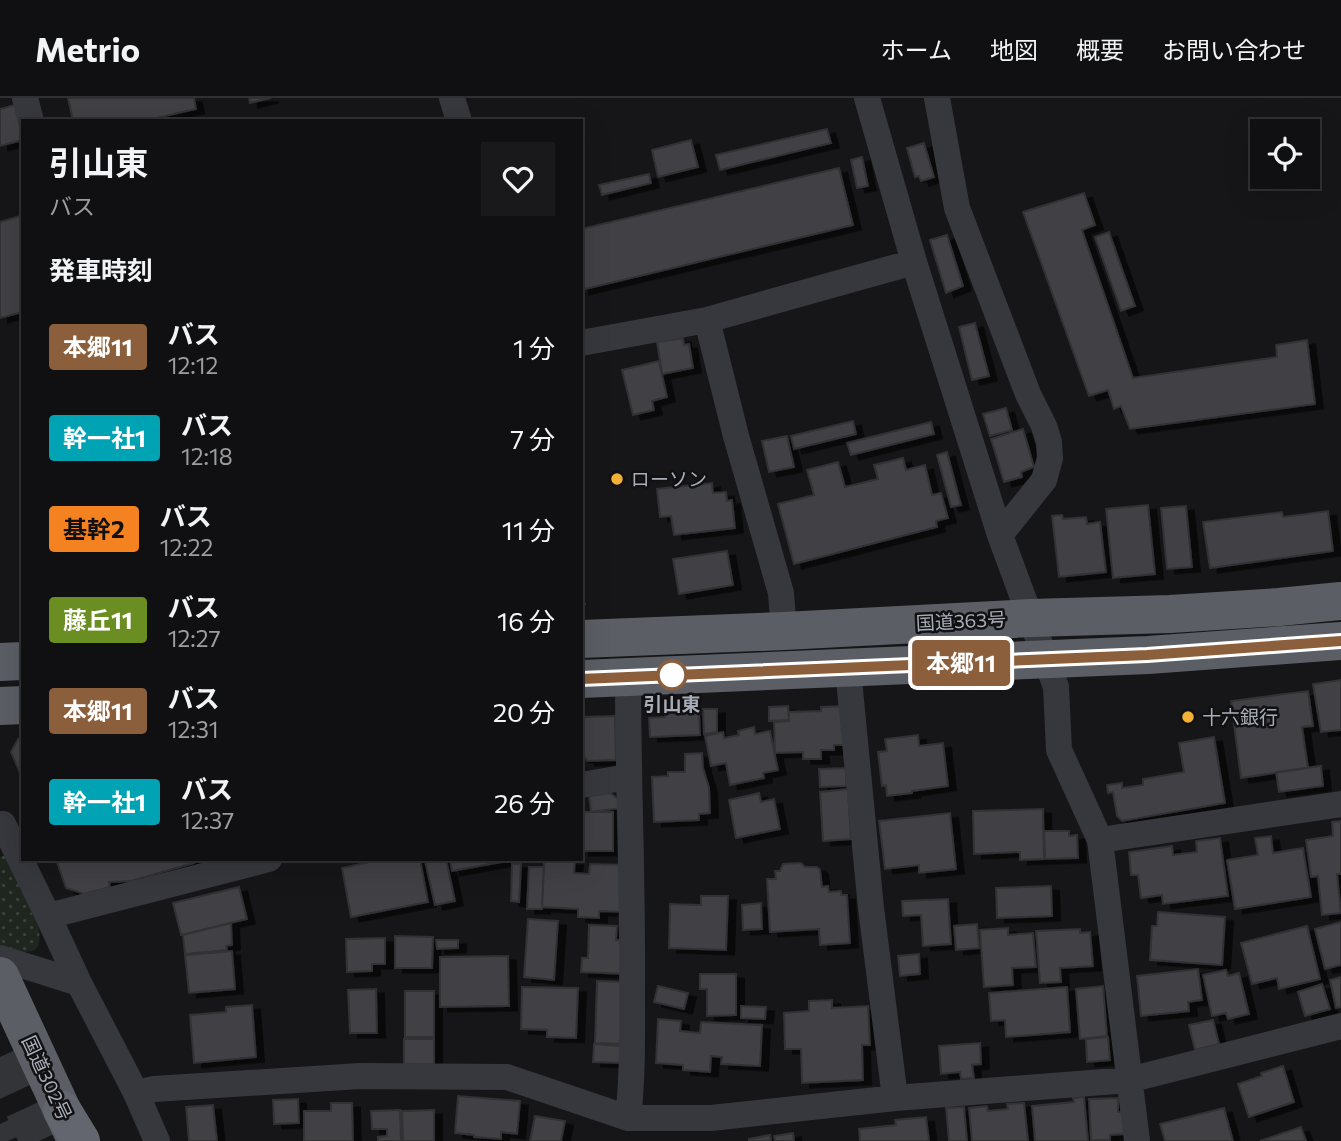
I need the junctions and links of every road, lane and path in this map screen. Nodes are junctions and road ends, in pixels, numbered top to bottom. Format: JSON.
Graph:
{"nodes":[{"id":1,"x":25,"y":98,"type":"edge"},
{"id":2,"x":452,"y":98,"type":"edge"},
{"id":3,"x":867,"y":98,"type":"edge"},
{"id":4,"x":937,"y":98,"type":"edge"},
{"id":5,"x":30,"y":119,"type":"edge"},
{"id":6,"x":458,"y":119,"type":"edge"},
{"id":7,"x":914,"y":262,"type":"junction"},
{"id":8,"x":707,"y":320,"type":"junction"},
{"id":9,"x":583,"y":343,"type":"edge"},
{"id":10,"x":1000,"y":535,"type":"junction"},
{"id":11,"x":1341,"y":601,"type":"edge"},
{"id":12,"x":1031,"y":618,"type":"junction"},
{"id":13,"x":583,"y":623,"type":"edge"},
{"id":14,"x":784,"y":631,"type":"junction"},
{"id":15,"x":1341,"y":641,"type":"edge"},
{"id":16,"x":1046,"y":659,"type":"junction"},
{"id":17,"x":21,"y":661,"type":"edge"},
{"id":18,"x":0,"y":662,"type":"edge"},
{"id":19,"x":848,"y":669,"type":"junction"},
{"id":20,"x":628,"y":677,"type":"junction"},
{"id":21,"x":583,"y":679,"type":"edge"},
{"id":22,"x":21,"y":705,"type":"edge"},
{"id":23,"x":0,"y":706,"type":"edge"},
{"id":24,"x":628,"y":777,"type":"junction"},
{"id":25,"x":583,"y":785,"type":"edge"},
{"id":26,"x":1341,"y":804,"type":"edge"},
{"id":27,"x":4,"y":836,"type":"edge"},
{"id":28,"x":1100,"y":840,"type":"junction"},
{"id":29,"x":261,"y":861,"type":"edge"},
{"id":30,"x":48,"y":916,"type":"junction"},
{"id":31,"x":0,"y":958,"type":"edge"},
{"id":32,"x":0,"y":976,"type":"edge"},
{"id":33,"x":79,"y":983,"type":"junction"},
{"id":34,"x":1341,"y":1026,"type":"edge"},
{"id":35,"x":1129,"y":1080,"type":"junction"},
{"id":36,"x":136,"y":1093,"type":"junction"},
{"id":37,"x":895,"y":1098,"type":"junction"},
{"id":38,"x":628,"y":1118,"type":"junction"},
{"id":39,"x":713,"y":1129,"type":"edge"},
{"id":40,"x":73,"y":1131,"type":"edge"},
{"id":41,"x":158,"y":1141,"type":"edge"},
{"id":42,"x":1138,"y":1141,"type":"edge"}],
"edges":[{"from":1,"to":5,"type":"street"},
{"from":2,"to":6,"type":"street"},
{"from":3,"to":7,"type":"street"},
{"from":4,"to":10,"type":"street"},
{"from":7,"to":8,"type":"street"},
{"from":7,"to":10,"type":"street"},
{"from":8,"to":9,"type":"street"},
{"from":8,"to":14,"type":"street"},
{"from":10,"to":12,"type":"street"},
{"from":11,"to":12,"type":"highway","name":"国道363号"},
{"from":12,"to":14,"type":"highway","name":"国道363号"},
{"from":12,"to":16,"type":"street"},
{"from":13,"to":14,"type":"highway","name":"国道363号"},
{"from":15,"to":16,"type":"highway"},
{"from":16,"to":19,"type":"highway"},
{"from":16,"to":28,"type":"street"},
{"from":17,"to":18,"type":"highway"},
{"from":19,"to":20,"type":"highway"},
{"from":19,"to":37,"type":"street"},
{"from":20,"to":21,"type":"highway"},
{"from":20,"to":24,"type":"street"},
{"from":22,"to":23,"type":"highway"},
{"from":24,"to":25,"type":"street"},
{"from":24,"to":38,"type":"street"},
{"from":26,"to":28,"type":"street"},
{"from":27,"to":30,"type":"street"},
{"from":28,"to":35,"type":"street"},
{"from":29,"to":30,"type":"street"},
{"from":30,"to":33,"type":"street"},
{"from":31,"to":33,"type":"street"},
{"from":32,"to":40,"type":"highway","name":"国道302号"},
{"from":33,"to":36,"type":"street"},
{"from":34,"to":35,"type":"street"},
{"from":35,"to":37,"type":"street"},
{"from":35,"to":42,"type":"street"},
{"from":36,"to":38,"type":"street"},
{"from":36,"to":41,"type":"street"},
{"from":37,"to":39,"type":"street"},
{"from":38,"to":39,"type":"street"}]}
